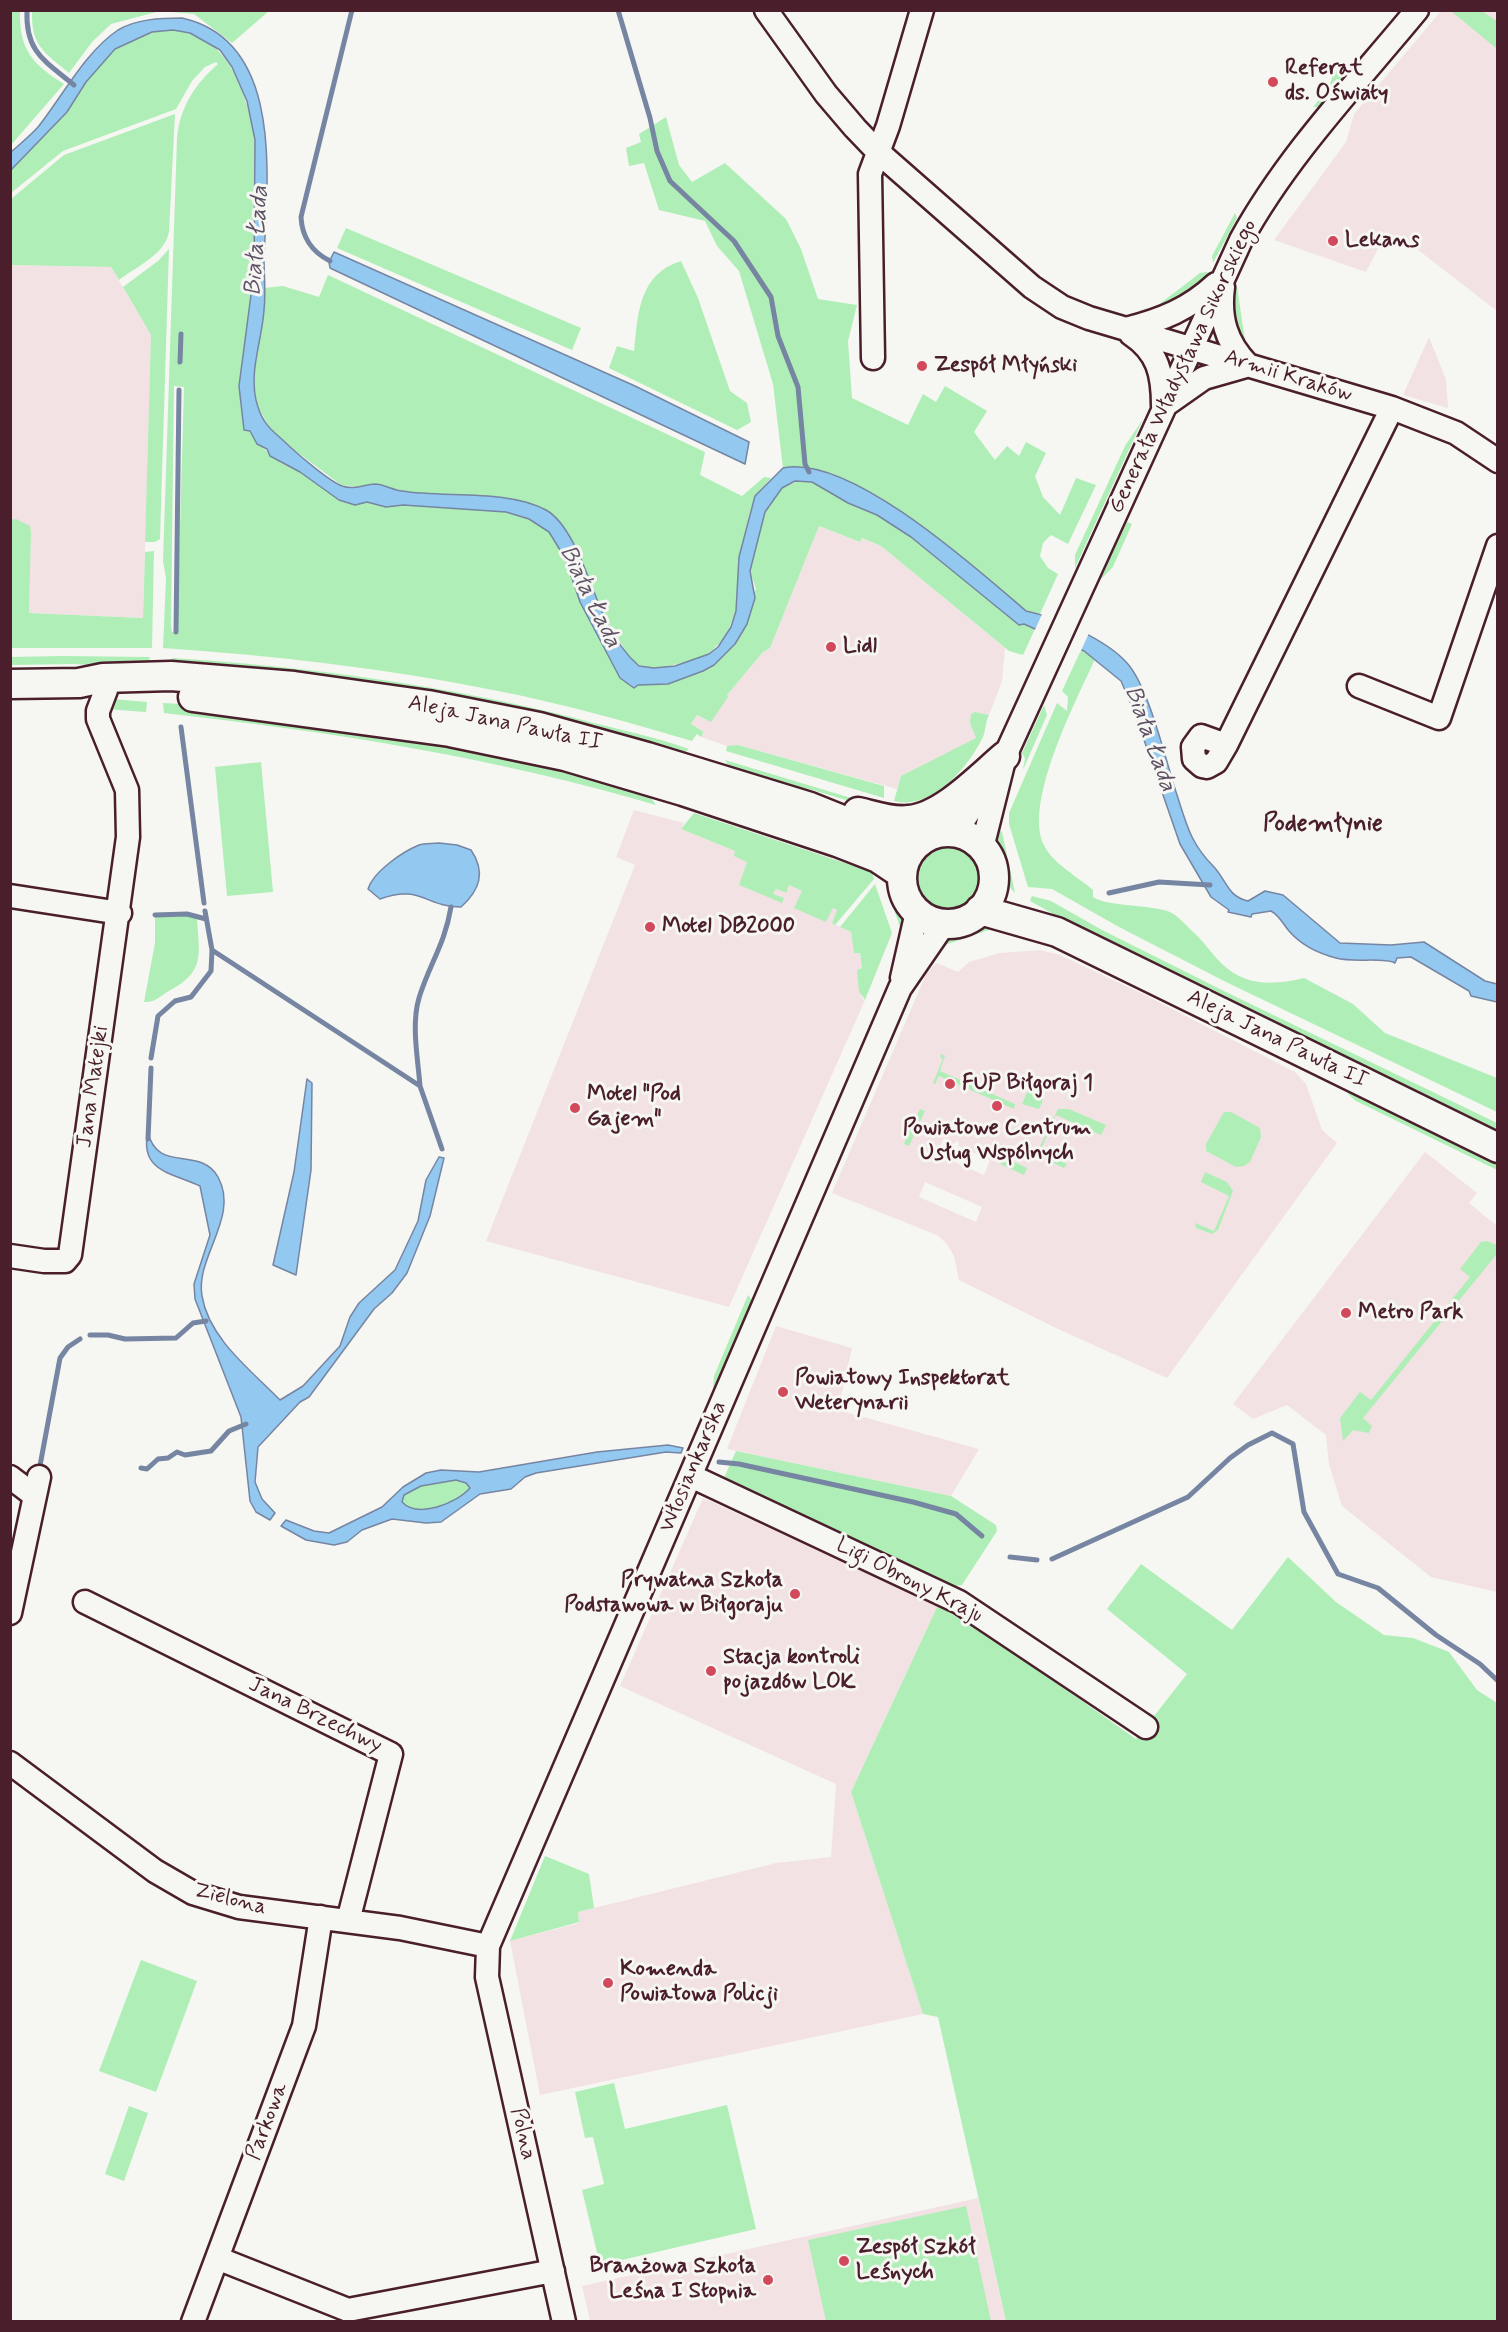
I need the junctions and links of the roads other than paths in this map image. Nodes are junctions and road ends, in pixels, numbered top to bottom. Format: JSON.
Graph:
{"nodes":[{"id":1,"x":766,"y":10,"type":"edge"},
{"id":2,"x":922,"y":10,"type":"edge"},
{"id":3,"x":1417,"y":10,"type":"edge"},
{"id":4,"x":877,"y":151,"type":"junction"},
{"id":5,"x":1224,"y":274,"type":"junction"},
{"id":6,"x":1125,"y":329,"type":"junction"},
{"id":7,"x":1190,"y":348,"type":"junction"},
{"id":8,"x":873,"y":358,"type":"dead end"},
{"id":9,"x":1248,"y":366,"type":"junction"},
{"id":10,"x":1163,"y":407,"type":"junction"},
{"id":11,"x":1392,"y":408,"type":"junction"},
{"id":12,"x":1497,"y":461,"type":"edge"},
{"id":13,"x":1497,"y":546,"type":"edge"},
{"id":14,"x":79,"y":683,"type":"junction"},
{"id":15,"x":10,"y":684,"type":"edge"},
{"id":16,"x":1359,"y":686,"type":"dead end"},
{"id":17,"x":102,"y":701,"type":"junction"},
{"id":18,"x":1226,"y":745,"type":"dead end"},
{"id":19,"x":1005,"y":756,"type":"junction"},
{"id":20,"x":823,"y":812,"type":"junction"},
{"id":21,"x":948,"y":832,"type":"junction"},
{"id":22,"x":916,"y":845,"type":"junction"},
{"id":23,"x":982,"y":848,"type":"junction"},
{"id":24,"x":902,"y":874,"type":"junction"},
{"id":25,"x":993,"y":885,"type":"junction"},
{"id":26,"x":10,"y":896,"type":"edge"},
{"id":27,"x":980,"y":910,"type":"junction"},
{"id":28,"x":917,"y":912,"type":"junction"},
{"id":29,"x":120,"y":913,"type":"junction"},
{"id":30,"x":944,"y":924,"type":"junction"},
{"id":31,"x":1057,"y":932,"type":"junction"},
{"id":32,"x":900,"y":988,"type":"junction"},
{"id":33,"x":1497,"y":1148,"type":"edge"},
{"id":34,"x":10,"y":1256,"type":"edge"},
{"id":35,"x":690,"y":1476,"type":"junction"},
{"id":36,"x":10,"y":1477,"type":"edge"},
{"id":37,"x":15,"y":1572,"type":"edge"},
{"id":38,"x":85,"y":1602,"type":"dead end"},
{"id":39,"x":10,"y":1613,"type":"edge"},
{"id":40,"x":1146,"y":1727,"type":"dead end"},
{"id":41,"x":10,"y":1763,"type":"edge"},
{"id":42,"x":321,"y":1917,"type":"junction"},
{"id":43,"x":348,"y":1921,"type":"junction"},
{"id":44,"x":488,"y":1946,"type":"junction"},
{"id":45,"x":217,"y":2258,"type":"junction"},
{"id":46,"x":553,"y":2271,"type":"junction"},
{"id":47,"x":350,"y":2316,"type":"edge"},
{"id":48,"x":193,"y":2322,"type":"edge"},
{"id":49,"x":564,"y":2322,"type":"edge"}],
"edges":[{"from":1,"to":4,"type":"street","name":"Armii Kraków"},
{"from":2,"to":4,"type":"street"},
{"from":3,"to":5,"type":"street","name":"Generała Władysława Sikorskiego"},
{"from":4,"to":6,"type":"street","name":"Armii Kraków"},
{"from":4,"to":8,"type":"street"},
{"from":5,"to":6,"type":"street"},
{"from":5,"to":7,"type":"street","name":"Generała Władysława Sikorskiego"},
{"from":5,"to":9,"type":"street"},
{"from":6,"to":7,"type":"street","name":"Armii Kraków"},
{"from":6,"to":10,"type":"street"},
{"from":7,"to":9,"type":"street","name":"Armii Kraków"},
{"from":7,"to":10,"type":"street","name":"Generała Władysława Sikorskiego"},
{"from":9,"to":10,"type":"street"},
{"from":9,"to":11,"type":"street","name":"Armii Kraków"},
{"from":10,"to":19,"type":"street","name":"Generała Władysława Sikorskiego"},
{"from":11,"to":12,"type":"street","name":"Armii Kraków"},
{"from":11,"to":18,"type":"street"},
{"from":13,"to":16,"type":"street"},
{"from":14,"to":15,"type":"main road","name":"Aleja Jana Pawła II"},
{"from":14,"to":17,"type":"main road","name":"Aleja Jana Pawła II"},
{"from":14,"to":20,"type":"main road","name":"Aleja Jana Pawła II"},
{"from":17,"to":24,"type":"main road","name":"Aleja Jana Pawła II"},
{"from":17,"to":29,"type":"street","name":"Jana Matejki"},
{"from":19,"to":20,"type":"main road"},
{"from":19,"to":21,"type":"street","name":"Generała Władysława Sikorskiego"},
{"from":19,"to":23,"type":"street","name":"Generała Władysława Sikorskiego"},
{"from":20,"to":22,"type":"main road","name":"Aleja Jana Pawła II"},
{"from":21,"to":22,"type":"main road"},
{"from":21,"to":23,"type":"main road"},
{"from":22,"to":24,"type":"main road"},
{"from":23,"to":25,"type":"main road"},
{"from":24,"to":28,"type":"main road"},
{"from":25,"to":27,"type":"main road"},
{"from":25,"to":31,"type":"main road","name":"Aleja Jana Pawła II"},
{"from":26,"to":29,"type":"street"},
{"from":27,"to":30,"type":"main road"},
{"from":27,"to":31,"type":"main road","name":"Aleja Jana Pawła II"},
{"from":28,"to":30,"type":"main road"},
{"from":28,"to":32,"type":"street","name":"Włosiankarska"},
{"from":29,"to":34,"type":"street","name":"Jana Matejki"},
{"from":30,"to":32,"type":"street","name":"Włosiankarska"},
{"from":31,"to":33,"type":"main road","name":"Aleja Jana Pawła II"},
{"from":32,"to":35,"type":"street","name":"Włosiankarska"},
{"from":35,"to":40,"type":"street","name":"Ligi Obrony Kraju"},
{"from":35,"to":44,"type":"street","name":"Włosiankarska"},
{"from":36,"to":37,"type":"street"},
{"from":37,"to":39,"type":"street"},
{"from":38,"to":43,"type":"street","name":"Jana Brzechwy"},
{"from":41,"to":42,"type":"street","name":"Zielona"},
{"from":42,"to":43,"type":"street","name":"Zielona"},
{"from":42,"to":45,"type":"street","name":"Parkowa"},
{"from":43,"to":44,"type":"street","name":"Zielona"},
{"from":44,"to":46,"type":"street","name":"Polna"},
{"from":45,"to":47,"type":"street"},
{"from":45,"to":48,"type":"street","name":"Parkowa"},
{"from":46,"to":47,"type":"street"},
{"from":46,"to":49,"type":"street","name":"Polna"}]}
